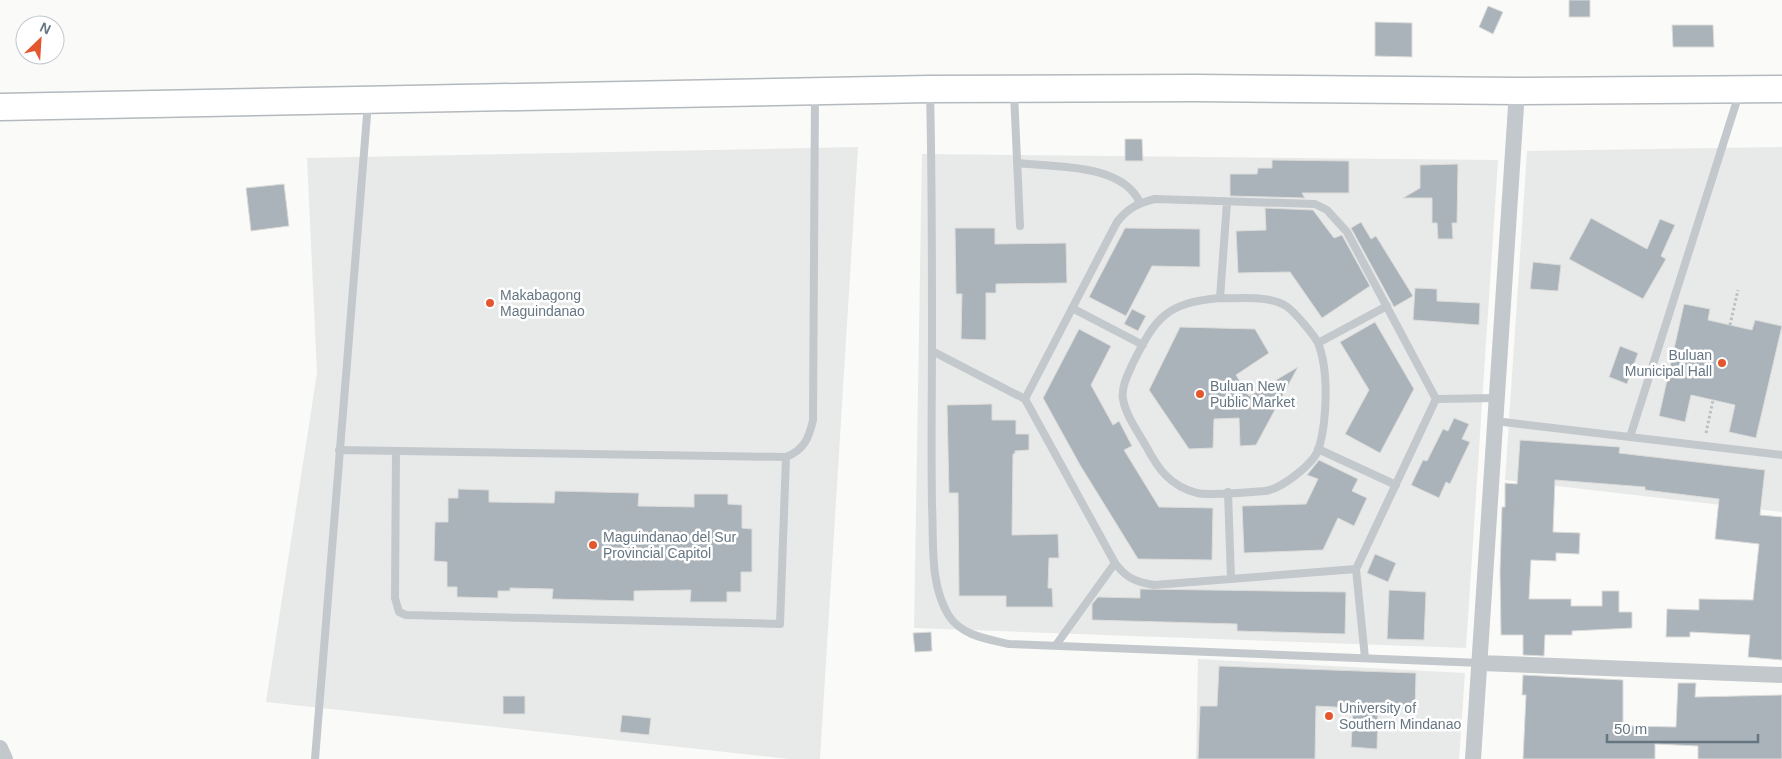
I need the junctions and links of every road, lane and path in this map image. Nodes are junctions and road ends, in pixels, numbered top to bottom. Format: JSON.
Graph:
{"nodes":[{"id":1,"x":929,"y":89,"type":"junction"},
{"id":2,"x":1014,"y":89,"type":"junction"},
{"id":3,"x":1740,"y":90,"type":"junction"},
{"id":4,"x":1782,"y":90,"type":"edge"},
{"id":5,"x":815,"y":91,"type":"junction"},
{"id":6,"x":1517,"y":91,"type":"junction"},
{"id":7,"x":368,"y":100,"type":"junction"},
{"id":8,"x":0,"y":107,"type":"edge"},
{"id":9,"x":1017,"y":163,"type":"junction"},
{"id":10,"x":1227,"y":202,"type":"junction"},
{"id":11,"x":1140,"y":203,"type":"junction"},
{"id":12,"x":1020,"y":226,"type":"dead end"},
{"id":13,"x":1738,"y":290,"type":"dead end"},
{"id":14,"x":1220,"y":298,"type":"junction"},
{"id":15,"x":1387,"y":306,"type":"junction"},
{"id":16,"x":1072,"y":308,"type":"junction"},
{"id":17,"x":1730,"y":325,"type":"dead end"},
{"id":18,"x":1318,"y":343,"type":"junction"},
{"id":19,"x":1142,"y":345,"type":"junction"},
{"id":20,"x":932,"y":351,"type":"junction"},
{"id":21,"x":1497,"y":398,"type":"junction"},
{"id":22,"x":1025,"y":399,"type":"junction"},
{"id":23,"x":1436,"y":399,"type":"junction"},
{"id":24,"x":1713,"y":400,"type":"dead end"},
{"id":25,"x":1495,"y":421,"type":"junction"},
{"id":26,"x":1630,"y":437,"type":"junction"},
{"id":27,"x":1703,"y":446,"type":"junction"},
{"id":28,"x":1318,"y":449,"type":"junction"},
{"id":29,"x":339,"y":450,"type":"junction"},
{"id":30,"x":396,"y":451,"type":"junction"},
{"id":31,"x":1782,"y":455,"type":"edge"},
{"id":32,"x":786,"y":457,"type":"junction"},
{"id":33,"x":1396,"y":485,"type":"junction"},
{"id":34,"x":1228,"y":492,"type":"junction"},
{"id":35,"x":1115,"y":563,"type":"junction"},
{"id":36,"x":1356,"y":569,"type":"junction"},
{"id":37,"x":1232,"y":579,"type":"junction"},
{"id":38,"x":1056,"y":645,"type":"junction"},
{"id":39,"x":1365,"y":658,"type":"junction"},
{"id":40,"x":1481,"y":663,"type":"junction"},
{"id":41,"x":1782,"y":675,"type":"edge"},
{"id":42,"x":0,"y":748,"type":"edge"},
{"id":43,"x":4,"y":759,"type":"edge"},
{"id":44,"x":315,"y":759,"type":"edge"},
{"id":45,"x":1473,"y":759,"type":"edge"}],
"edges":[{"from":1,"to":2,"type":"highway"},
{"from":1,"to":5,"type":"highway"},
{"from":1,"to":20,"type":"lane"},
{"from":2,"to":6,"type":"highway"},
{"from":2,"to":9,"type":"lane"},
{"from":3,"to":4,"type":"highway"},
{"from":3,"to":6,"type":"highway"},
{"from":3,"to":26,"type":"lane"},
{"from":5,"to":7,"type":"highway"},
{"from":5,"to":32,"type":"lane"},
{"from":6,"to":21,"type":"street"},
{"from":7,"to":8,"type":"highway"},
{"from":7,"to":29,"type":"lane"},
{"from":9,"to":11,"type":"lane"},
{"from":9,"to":12,"type":"lane"},
{"from":10,"to":11,"type":"lane"},
{"from":10,"to":14,"type":"lane"},
{"from":10,"to":15,"type":"lane"},
{"from":11,"to":16,"type":"lane"},
{"from":13,"to":17,"type":"path"},
{"from":14,"to":18,"type":"lane"},
{"from":14,"to":19,"type":"lane"},
{"from":15,"to":18,"type":"lane"},
{"from":15,"to":23,"type":"lane"},
{"from":16,"to":19,"type":"lane"},
{"from":16,"to":22,"type":"lane"},
{"from":18,"to":28,"type":"lane"},
{"from":19,"to":34,"type":"lane"},
{"from":20,"to":22,"type":"lane"},
{"from":20,"to":38,"type":"lane"},
{"from":21,"to":23,"type":"lane"},
{"from":21,"to":25,"type":"street"},
{"from":22,"to":35,"type":"lane"},
{"from":23,"to":33,"type":"lane"},
{"from":24,"to":27,"type":"path"},
{"from":25,"to":26,"type":"lane"},
{"from":25,"to":40,"type":"street"},
{"from":26,"to":27,"type":"lane"},
{"from":27,"to":31,"type":"lane"},
{"from":28,"to":33,"type":"lane"},
{"from":28,"to":34,"type":"lane"},
{"from":29,"to":30,"type":"lane"},
{"from":29,"to":44,"type":"lane"},
{"from":30,"to":32,"type":"lane"},
{"from":30,"to":32,"type":"lane"},
{"from":33,"to":36,"type":"lane"},
{"from":34,"to":37,"type":"lane"},
{"from":35,"to":37,"type":"lane"},
{"from":35,"to":38,"type":"lane"},
{"from":36,"to":37,"type":"lane"},
{"from":36,"to":39,"type":"lane"},
{"from":38,"to":39,"type":"lane"},
{"from":39,"to":40,"type":"lane"},
{"from":40,"to":41,"type":"street"},
{"from":40,"to":45,"type":"street"},
{"from":42,"to":43,"type":"street"}]}
